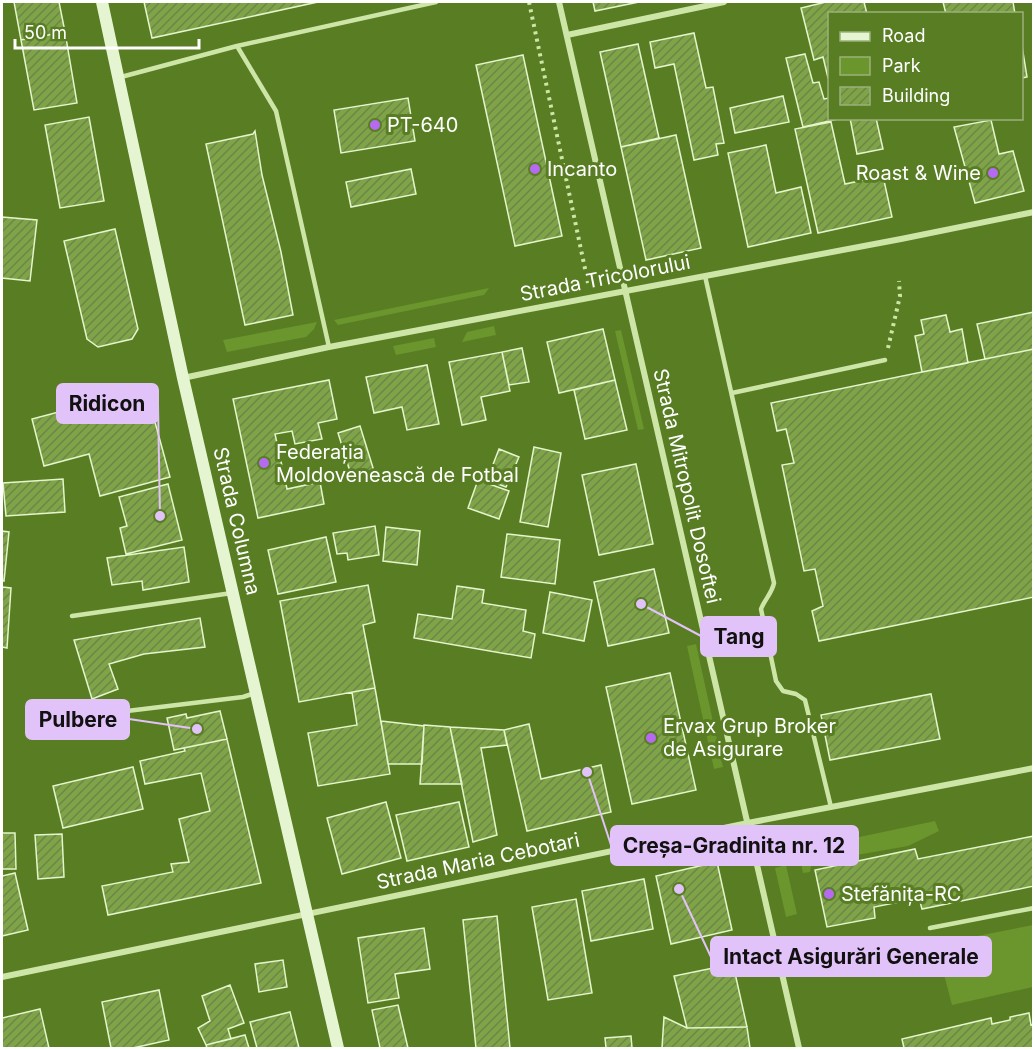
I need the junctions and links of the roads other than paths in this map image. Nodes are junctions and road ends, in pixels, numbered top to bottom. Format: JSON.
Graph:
{"nodes":[{"id":1,"x":102,"y":2,"type":"edge"},
{"id":2,"x":436,"y":2,"type":"edge"},
{"id":3,"x":559,"y":2,"type":"edge"},
{"id":4,"x":724,"y":2,"type":"edge"},
{"id":5,"x":567,"y":35,"type":"junction"},
{"id":6,"x":237,"y":46,"type":"junction"},
{"id":7,"x":117,"y":78,"type":"junction"},
{"id":8,"x":1034,"y":212,"type":"edge"},
{"id":9,"x":705,"y":276,"type":"junction"},
{"id":10,"x":624,"y":291,"type":"junction"},
{"id":11,"x":329,"y":347,"type":"junction"},
{"id":12,"x":885,"y":360,"type":"road end"},
{"id":13,"x":183,"y":378,"type":"junction"},
{"id":14,"x":732,"y":393,"type":"junction"},
{"id":15,"x":233,"y":593,"type":"junction"},
{"id":16,"x":72,"y":616,"type":"dead end"},
{"id":17,"x":257,"y":693,"type":"junction"},
{"id":18,"x":127,"y":711,"type":"dead end"},
{"id":19,"x":1034,"y":768,"type":"edge"},
{"id":20,"x":831,"y":807,"type":"junction"},
{"id":21,"x":748,"y":823,"type":"junction"},
{"id":22,"x":1034,"y":908,"type":"edge"},
{"id":23,"x":308,"y":913,"type":"junction"},
{"id":24,"x":930,"y":928,"type":"dead end"},
{"id":25,"x":2,"y":977,"type":"edge"},
{"id":26,"x":338,"y":1048,"type":"edge"},
{"id":27,"x":799,"y":1048,"type":"edge"}],
"edges":[{"from":1,"to":7,"type":"main road","name":"Strada Columna"},
{"from":2,"to":6,"type":"lane"},
{"from":3,"to":5,"type":"street","name":"Strada Mitropolit Dosoftei"},
{"from":4,"to":5,"type":"street"},
{"from":5,"to":10,"type":"street","name":"Strada Mitropolit Dosoftei"},
{"from":6,"to":7,"type":"lane"},
{"from":6,"to":11,"type":"lane"},
{"from":7,"to":13,"type":"main road","name":"Strada Columna"},
{"from":8,"to":9,"type":"street","name":"Strada Tricolorului"},
{"from":9,"to":10,"type":"street","name":"Strada Tricolorului"},
{"from":9,"to":14,"type":"lane"},
{"from":10,"to":11,"type":"street","name":"Strada Tricolorului"},
{"from":10,"to":21,"type":"street","name":"Strada Mitropolit Dosoftei"},
{"from":11,"to":13,"type":"street","name":"Strada Tricolorului"},
{"from":12,"to":14,"type":"lane"},
{"from":13,"to":15,"type":"main road","name":"Strada Columna"},
{"from":14,"to":20,"type":"lane"},
{"from":15,"to":16,"type":"lane"},
{"from":15,"to":17,"type":"main road","name":"Strada Columna"},
{"from":17,"to":18,"type":"lane"},
{"from":17,"to":23,"type":"main road","name":"Strada Columna"},
{"from":19,"to":20,"type":"street","name":"Strada Maria Cebotari"},
{"from":20,"to":21,"type":"street","name":"Strada Maria Cebotari"},
{"from":21,"to":23,"type":"street","name":"Strada Maria Cebotari"},
{"from":21,"to":27,"type":"street","name":"Strada Mitropolit Dosoftei"},
{"from":22,"to":24,"type":"lane"},
{"from":23,"to":25,"type":"street","name":"Strada Maria Cebotari"},
{"from":23,"to":26,"type":"main road","name":"Strada Columna"}]}
